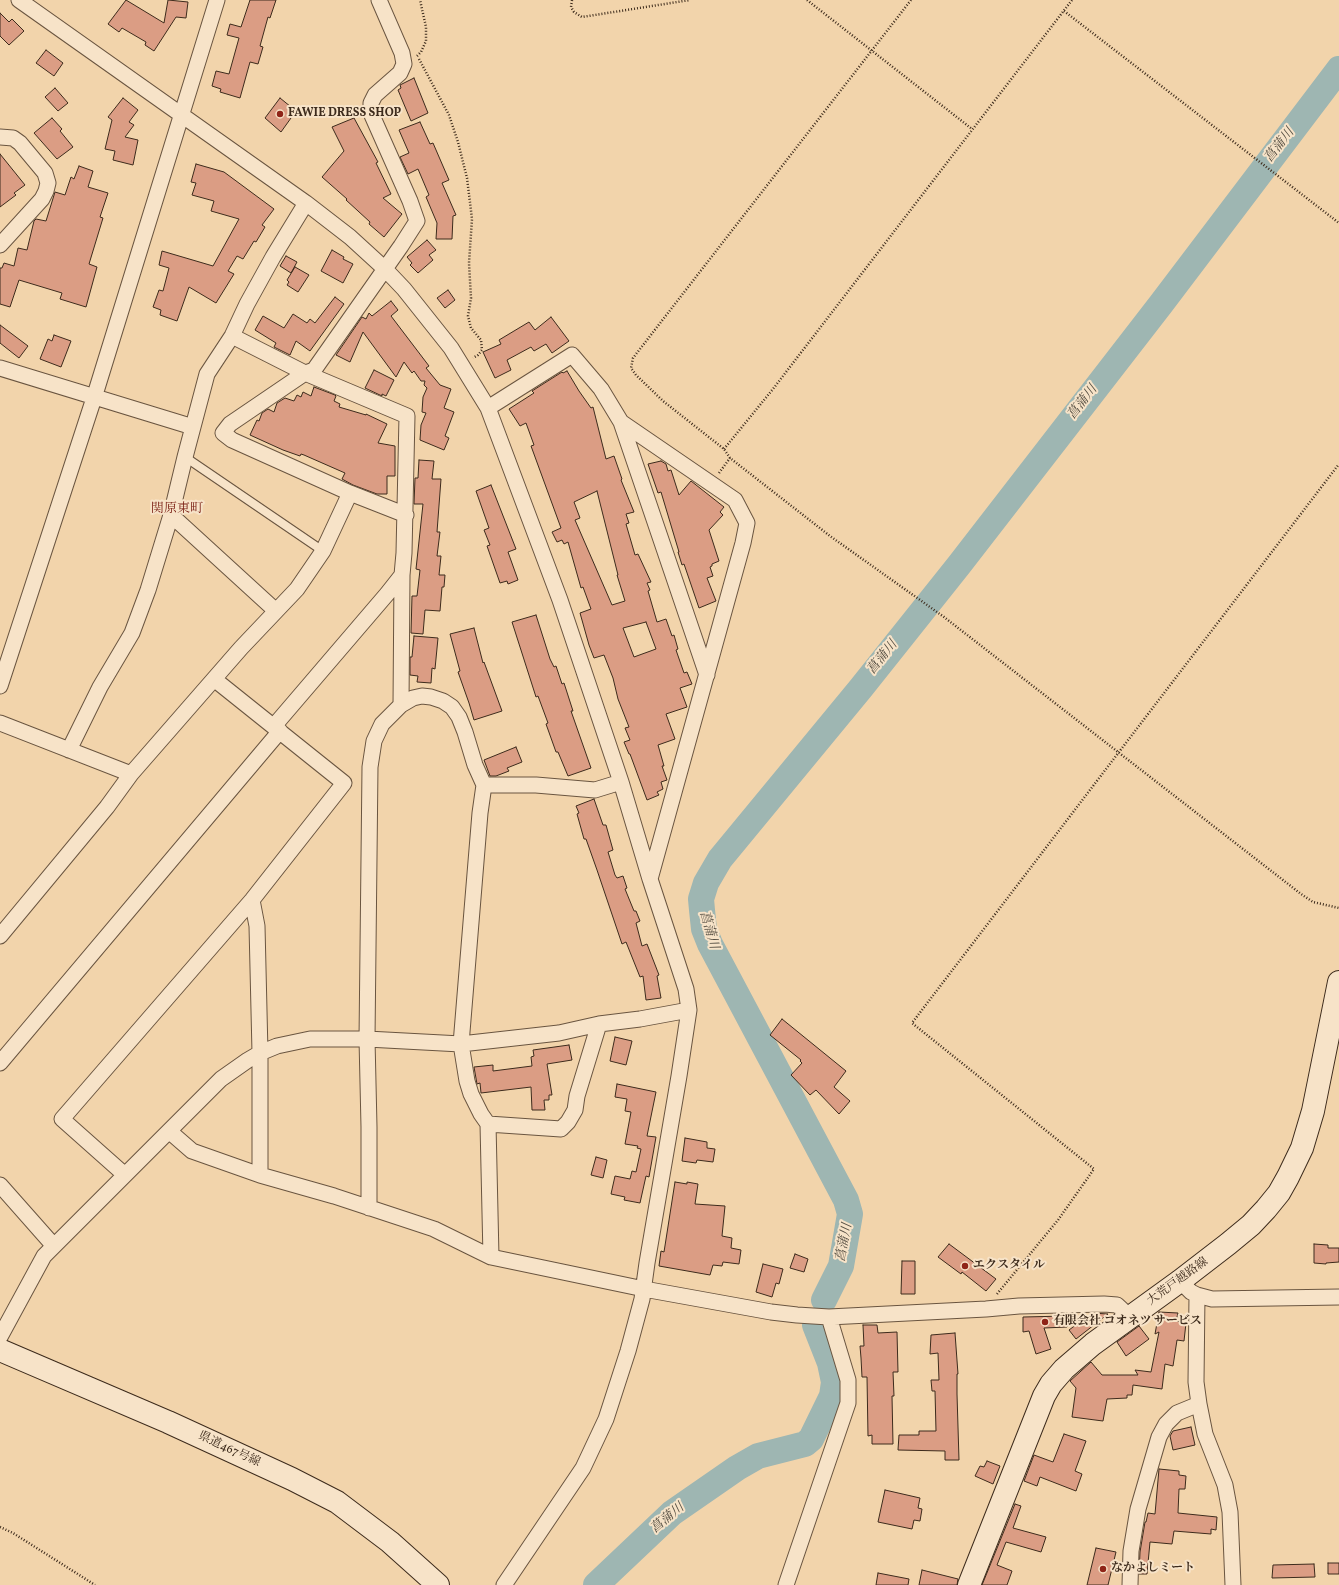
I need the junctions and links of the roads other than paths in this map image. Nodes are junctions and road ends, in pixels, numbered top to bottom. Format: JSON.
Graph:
{"nodes":[{"id":1,"x":20,"y":0,"type":"edge"},
{"id":2,"x":217,"y":0,"type":"edge"},
{"id":3,"x":379,"y":0,"type":"edge"},
{"id":4,"x":181,"y":114,"type":"junction"},
{"id":5,"x":0,"y":137,"type":"edge"},
{"id":6,"x":306,"y":203,"type":"junction"},
{"id":7,"x":0,"y":245,"type":"edge"},
{"id":8,"x":385,"y":269,"type":"junction"},
{"id":9,"x":232,"y":336,"type":"junction"},
{"id":10,"x":0,"y":368,"type":"edge"},
{"id":11,"x":305,"y":373,"type":"junction"},
{"id":12,"x":94,"y":398,"type":"junction"},
{"id":13,"x":488,"y":408,"type":"junction"},
{"id":14,"x":622,"y":422,"type":"junction"},
{"id":15,"x":193,"y":427,"type":"junction"},
{"id":16,"x":185,"y":457,"type":"junction"},
{"id":17,"x":350,"y":493,"type":"junction"},
{"id":18,"x":171,"y":515,"type":"junction"},
{"id":19,"x":406,"y":515,"type":"junction"},
{"id":20,"x":323,"y":551,"type":"junction"},
{"id":21,"x":402,"y":575,"type":"junction"},
{"id":22,"x":276,"y":611,"type":"junction"},
{"id":23,"x":707,"y":675,"type":"junction"},
{"id":24,"x":214,"y":679,"type":"junction"},
{"id":25,"x":0,"y":686,"type":"edge"},
{"id":26,"x":401,"y":705,"type":"junction"},
{"id":27,"x":0,"y":723,"type":"edge"},
{"id":28,"x":277,"y":729,"type":"junction"},
{"id":29,"x":69,"y":750,"type":"junction"},
{"id":30,"x":132,"y":774,"type":"junction"},
{"id":31,"x":621,"y":782,"type":"junction"},
{"id":32,"x":484,"y":785,"type":"junction"},
{"id":33,"x":650,"y":879,"type":"junction"},
{"id":34,"x":252,"y":900,"type":"junction"},
{"id":35,"x":0,"y":936,"type":"edge"},
{"id":36,"x":1339,"y":982,"type":"edge"},
{"id":37,"x":689,"y":1010,"type":"junction"},
{"id":38,"x":598,"y":1024,"type":"junction"},
{"id":39,"x":367,"y":1039,"type":"junction"},
{"id":40,"x":461,"y":1044,"type":"junction"},
{"id":41,"x":260,"y":1053,"type":"junction"},
{"id":42,"x":0,"y":1063,"type":"edge"},
{"id":43,"x":488,"y":1124,"type":"junction"},
{"id":44,"x":169,"y":1131,"type":"junction"},
{"id":45,"x":125,"y":1175,"type":"junction"},
{"id":46,"x":260,"y":1175,"type":"junction"},
{"id":47,"x":0,"y":1186,"type":"edge"},
{"id":48,"x":369,"y":1208,"type":"junction"},
{"id":49,"x":54,"y":1246,"type":"junction"},
{"id":50,"x":491,"y":1256,"type":"junction"},
{"id":51,"x":1180,"y":1281,"type":"junction"},
{"id":52,"x":644,"y":1289,"type":"junction"},
{"id":53,"x":1197,"y":1295,"type":"junction"},
{"id":54,"x":1339,"y":1297,"type":"edge"},
{"id":55,"x":829,"y":1317,"type":"junction"},
{"id":56,"x":1130,"y":1317,"type":"junction"},
{"id":57,"x":0,"y":1337,"type":"edge"},
{"id":58,"x":0,"y":1350,"type":"edge"},
{"id":59,"x":1199,"y":1404,"type":"junction"},
{"id":60,"x":438,"y":1585,"type":"edge"},
{"id":61,"x":504,"y":1585,"type":"edge"},
{"id":62,"x":786,"y":1585,"type":"edge"},
{"id":63,"x":969,"y":1585,"type":"edge"},
{"id":64,"x":1130,"y":1585,"type":"edge"},
{"id":65,"x":1233,"y":1585,"type":"edge"}],
"edges":[{"from":1,"to":4,"type":"street"},
{"from":2,"to":4,"type":"street"},
{"from":3,"to":8,"type":"street"},
{"from":4,"to":6,"type":"street"},
{"from":4,"to":12,"type":"street"},
{"from":5,"to":7,"type":"street"},
{"from":6,"to":8,"type":"street"},
{"from":6,"to":9,"type":"street"},
{"from":8,"to":11,"type":"street"},
{"from":8,"to":13,"type":"street"},
{"from":9,"to":11,"type":"street"},
{"from":9,"to":15,"type":"street"},
{"from":10,"to":12,"type":"street"},
{"from":11,"to":17,"type":"street"},
{"from":11,"to":19,"type":"street"},
{"from":12,"to":15,"type":"street"},
{"from":12,"to":25,"type":"street"},
{"from":13,"to":14,"type":"street"},
{"from":13,"to":31,"type":"street"},
{"from":14,"to":23,"type":"street"},
{"from":14,"to":23,"type":"street"},
{"from":15,"to":16,"type":"street"},
{"from":16,"to":18,"type":"street"},
{"from":16,"to":20,"type":"lane"},
{"from":17,"to":19,"type":"street"},
{"from":17,"to":20,"type":"street"},
{"from":18,"to":22,"type":"street"},
{"from":18,"to":29,"type":"street"},
{"from":19,"to":21,"type":"street"},
{"from":20,"to":22,"type":"street"},
{"from":21,"to":26,"type":"street"},
{"from":21,"to":28,"type":"street"},
{"from":22,"to":24,"type":"street"},
{"from":23,"to":33,"type":"street"},
{"from":24,"to":28,"type":"street"},
{"from":24,"to":30,"type":"street"},
{"from":26,"to":32,"type":"street"},
{"from":26,"to":39,"type":"street"},
{"from":27,"to":29,"type":"street"},
{"from":28,"to":34,"type":"street"},
{"from":28,"to":42,"type":"street"},
{"from":29,"to":30,"type":"street"},
{"from":30,"to":35,"type":"street"},
{"from":31,"to":32,"type":"street"},
{"from":31,"to":33,"type":"street"},
{"from":32,"to":40,"type":"street"},
{"from":33,"to":37,"type":"street"},
{"from":34,"to":41,"type":"street"},
{"from":34,"to":45,"type":"street"},
{"from":36,"to":51,"type":"main road","name":"大荒戸越路線"},
{"from":37,"to":38,"type":"street"},
{"from":37,"to":52,"type":"street"},
{"from":38,"to":40,"type":"street"},
{"from":38,"to":43,"type":"street"},
{"from":39,"to":40,"type":"street"},
{"from":39,"to":41,"type":"street"},
{"from":39,"to":48,"type":"street"},
{"from":40,"to":43,"type":"street"},
{"from":41,"to":44,"type":"street"},
{"from":41,"to":46,"type":"street"},
{"from":43,"to":50,"type":"street"},
{"from":44,"to":45,"type":"street"},
{"from":44,"to":46,"type":"street"},
{"from":45,"to":49,"type":"street"},
{"from":46,"to":48,"type":"street"},
{"from":47,"to":49,"type":"street"},
{"from":48,"to":50,"type":"street"},
{"from":49,"to":57,"type":"street"},
{"from":50,"to":52,"type":"street"},
{"from":51,"to":53,"type":"street"},
{"from":51,"to":56,"type":"main road","name":"大荒戸越路線"},
{"from":52,"to":55,"type":"street"},
{"from":52,"to":61,"type":"street"},
{"from":53,"to":54,"type":"street"},
{"from":53,"to":59,"type":"street"},
{"from":55,"to":56,"type":"street"},
{"from":55,"to":62,"type":"street"},
{"from":56,"to":63,"type":"main road","name":"大荒戸越路線"},
{"from":58,"to":60,"type":"main road","name":"県道467号線"},
{"from":59,"to":64,"type":"street"},
{"from":59,"to":65,"type":"street"}]}
